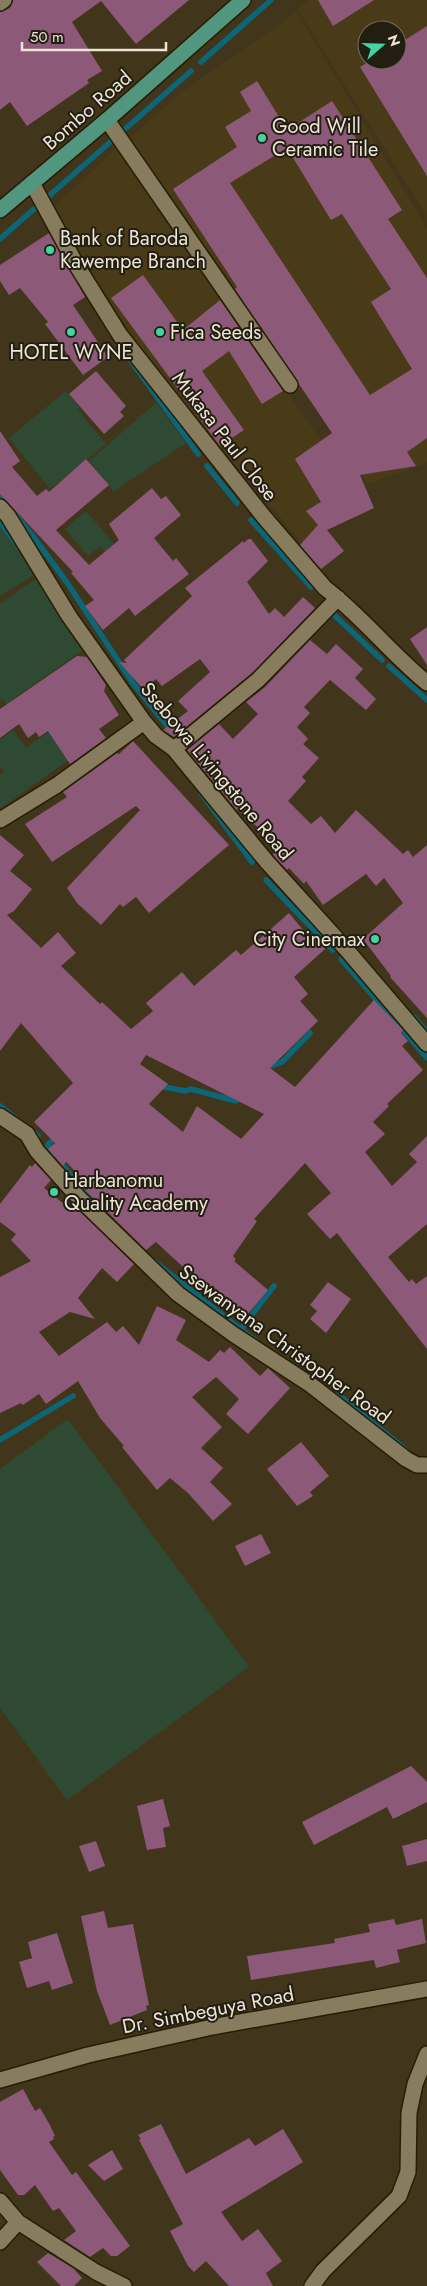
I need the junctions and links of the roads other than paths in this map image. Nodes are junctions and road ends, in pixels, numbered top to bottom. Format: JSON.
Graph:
{"nodes":[{"id":1,"x":4,"y":0,"type":"edge"},
{"id":2,"x":243,"y":0,"type":"edge"},
{"id":3,"x":0,"y":3,"type":"edge"},
{"id":4,"x":107,"y":120,"type":"junction"},
{"id":5,"x":32,"y":183,"type":"junction"},
{"id":6,"x":0,"y":210,"type":"edge"},
{"id":7,"x":290,"y":385,"type":"dead end"},
{"id":8,"x":0,"y":507,"type":"edge"},
{"id":9,"x":338,"y":598,"type":"junction"},
{"id":10,"x":427,"y":683,"type":"edge"},
{"id":11,"x":144,"y":722,"type":"junction"},
{"id":12,"x":174,"y":749,"type":"junction"},
{"id":13,"x":0,"y":820,"type":"edge"},
{"id":14,"x":427,"y":1044,"type":"edge"},
{"id":15,"x":0,"y":1116,"type":"edge"},
{"id":16,"x":427,"y":1465,"type":"edge"},
{"id":17,"x":427,"y":1989,"type":"edge"},
{"id":18,"x":427,"y":2054,"type":"edge"},
{"id":19,"x":0,"y":2080,"type":"edge"},
{"id":20,"x":0,"y":2201,"type":"edge"},
{"id":21,"x":18,"y":2222,"type":"junction"},
{"id":22,"x":0,"y":2242,"type":"edge"},
{"id":23,"x":124,"y":2286,"type":"edge"},
{"id":24,"x":312,"y":2286,"type":"edge"}],
"edges":[{"from":1,"to":3,"type":"street"},
{"from":2,"to":4,"type":"main road","name":"Bombo Road"},
{"from":4,"to":5,"type":"main road","name":"Bombo Road"},
{"from":4,"to":7,"type":"street"},
{"from":5,"to":6,"type":"main road","name":"Bombo Road"},
{"from":5,"to":9,"type":"street","name":"Mukasa Paul Close"},
{"from":8,"to":11,"type":"street","name":"Ssebowa Livingstone Road"},
{"from":9,"to":10,"type":"street","name":"Mukasa Paul Close"},
{"from":9,"to":12,"type":"street"},
{"from":11,"to":12,"type":"street","name":"Ssebowa Livingstone Road"},
{"from":11,"to":13,"type":"street"},
{"from":12,"to":14,"type":"street","name":"Ssebowa Livingstone Road"},
{"from":15,"to":16,"type":"street","name":"Ssewanyana Christopher Road"},
{"from":17,"to":19,"type":"street","name":"Dr. Simbeguya Road"},
{"from":18,"to":24,"type":"street"},
{"from":20,"to":21,"type":"street"},
{"from":21,"to":22,"type":"street"},
{"from":21,"to":23,"type":"street"}]}
